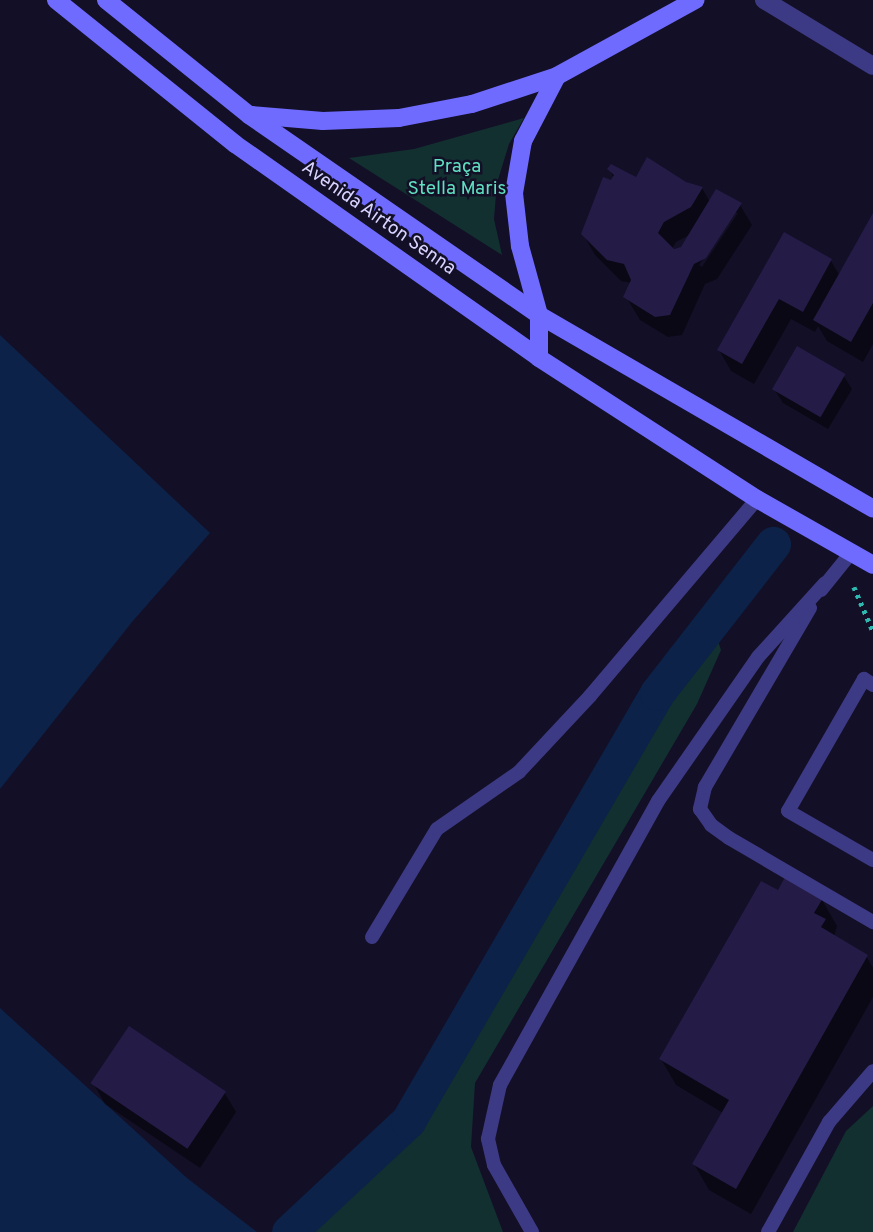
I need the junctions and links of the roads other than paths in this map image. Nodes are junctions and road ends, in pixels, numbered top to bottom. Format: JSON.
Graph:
{"nodes":[{"id":1,"x":56,"y":0,"type":"edge"},
{"id":2,"x":106,"y":0,"type":"edge"},
{"id":3,"x":695,"y":0,"type":"edge"},
{"id":4,"x":764,"y":0,"type":"edge"},
{"id":5,"x":873,"y":66,"type":"edge"},
{"id":6,"x":557,"y":76,"type":"junction"},
{"id":7,"x":249,"y":115,"type":"junction"},
{"id":8,"x":539,"y":315,"type":"junction"},
{"id":9,"x":539,"y":358,"type":"junction"},
{"id":10,"x":757,"y":499,"type":"junction"},
{"id":11,"x":873,"y":509,"type":"edge"},
{"id":12,"x":873,"y":548,"type":"edge"},
{"id":13,"x":851,"y":553,"type":"junction"},
{"id":14,"x":873,"y":565,"type":"edge"},
{"id":15,"x":825,"y":583,"type":"junction"},
{"id":16,"x":873,"y":685,"type":"edge"},
{"id":17,"x":873,"y":860,"type":"edge"},
{"id":18,"x":873,"y":922,"type":"edge"},
{"id":19,"x":372,"y":937,"type":"dead end"},
{"id":20,"x":873,"y":1071,"type":"edge"},
{"id":21,"x":532,"y":1232,"type":"edge"},
{"id":22,"x":768,"y":1232,"type":"edge"}],
"edges":[{"from":1,"to":9,"type":"main road","name":"Avenida Airton Senna"},
{"from":2,"to":7,"type":"main road"},
{"from":3,"to":6,"type":"main road"},
{"from":4,"to":5,"type":"street"},
{"from":6,"to":7,"type":"main road"},
{"from":6,"to":8,"type":"main road"},
{"from":7,"to":8,"type":"main road"},
{"from":8,"to":9,"type":"main road"},
{"from":8,"to":11,"type":"main road"},
{"from":9,"to":10,"type":"main road","name":"Avenida Airton Senna"},
{"from":10,"to":13,"type":"main road","name":"Avenida Airton Senna"},
{"from":10,"to":19,"type":"lane"},
{"from":12,"to":13,"type":"main road"},
{"from":13,"to":14,"type":"main road","name":"Avenida Airton Senna"},
{"from":13,"to":15,"type":"lane"},
{"from":15,"to":18,"type":"lane"},
{"from":15,"to":21,"type":"lane"},
{"from":16,"to":17,"type":"lane"},
{"from":20,"to":22,"type":"lane"}]}
